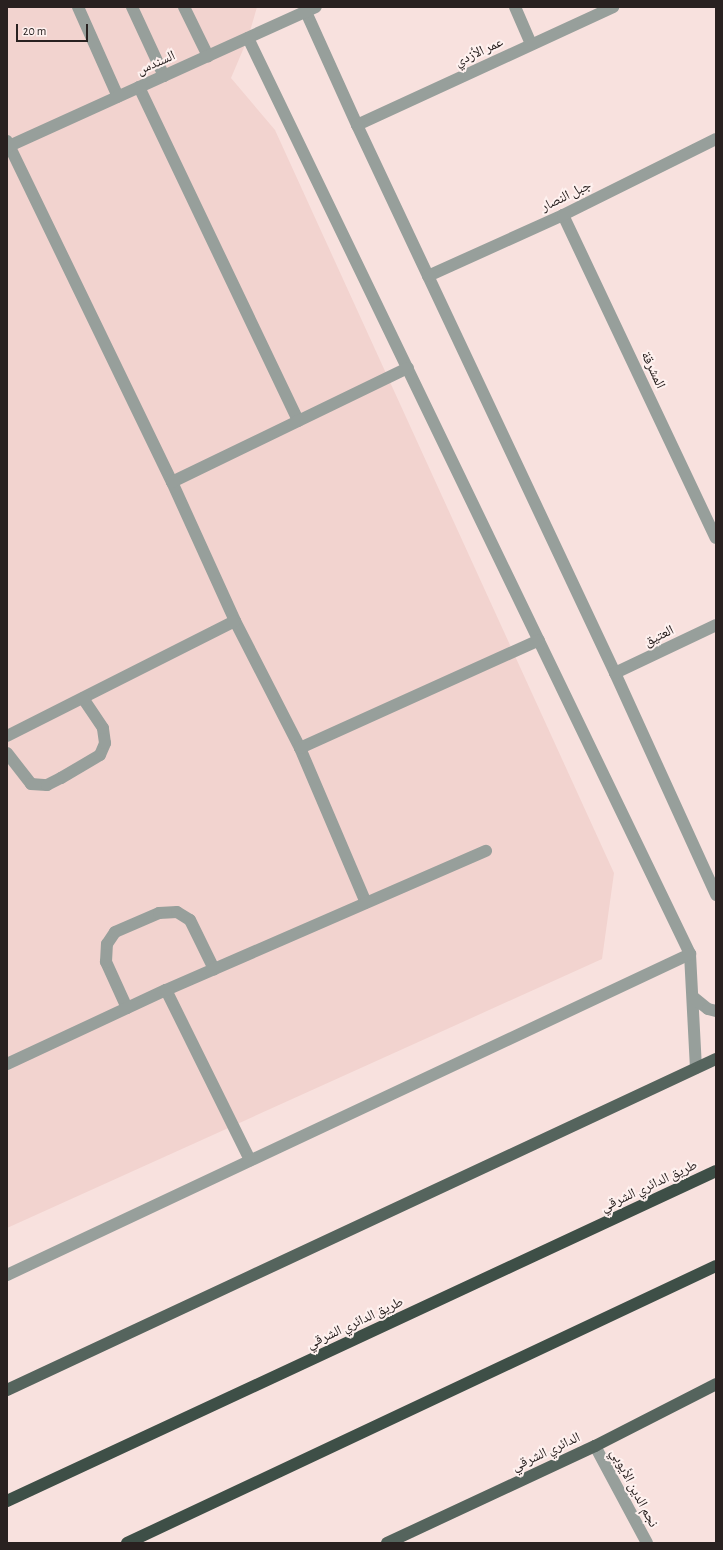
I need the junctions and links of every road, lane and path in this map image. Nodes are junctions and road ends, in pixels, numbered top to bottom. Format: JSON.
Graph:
{"nodes":[{"id":1,"x":78,"y":7,"type":"edge"},
{"id":2,"x":132,"y":7,"type":"edge"},
{"id":3,"x":184,"y":7,"type":"edge"},
{"id":4,"x":515,"y":7,"type":"edge"},
{"id":5,"x":613,"y":7,"type":"edge"},
{"id":6,"x":311,"y":9,"type":"edge"},
{"id":7,"x":248,"y":38,"type":"junction"},
{"id":8,"x":531,"y":44,"type":"junction"},
{"id":9,"x":208,"y":56,"type":"junction"},
{"id":10,"x":164,"y":76,"type":"junction"},
{"id":11,"x":139,"y":87,"type":"junction"},
{"id":12,"x":118,"y":97,"type":"junction"},
{"id":13,"x":357,"y":125,"type":"junction"},
{"id":14,"x":716,"y":139,"type":"edge"},
{"id":15,"x":8,"y":145,"type":"edge"},
{"id":16,"x":563,"y":214,"type":"junction"},
{"id":17,"x":428,"y":276,"type":"junction"},
{"id":18,"x":408,"y":368,"type":"junction"},
{"id":19,"x":298,"y":421,"type":"junction"},
{"id":20,"x":172,"y":482,"type":"junction"},
{"id":21,"x":716,"y":538,"type":"edge"},
{"id":22,"x":235,"y":621,"type":"junction"},
{"id":23,"x":716,"y":625,"type":"edge"},
{"id":24,"x":539,"y":640,"type":"junction"},
{"id":25,"x":615,"y":673,"type":"junction"},
{"id":26,"x":83,"y":698,"type":"junction"},
{"id":27,"x":7,"y":736,"type":"edge"},
{"id":28,"x":300,"y":748,"type":"junction"},
{"id":29,"x":7,"y":753,"type":"edge"},
{"id":30,"x":486,"y":851,"type":"dead end"},
{"id":31,"x":716,"y":895,"type":"edge"},
{"id":32,"x":366,"y":903,"type":"junction"},
{"id":33,"x":690,"y":954,"type":"junction"},
{"id":34,"x":214,"y":969,"type":"junction"},
{"id":35,"x":166,"y":990,"type":"junction"},
{"id":36,"x":692,"y":997,"type":"junction"},
{"id":37,"x":127,"y":1008,"type":"junction"},
{"id":38,"x":716,"y":1011,"type":"edge"},
{"id":39,"x":716,"y":1059,"type":"edge"},
{"id":40,"x":7,"y":1064,"type":"edge"},
{"id":41,"x":696,"y":1068,"type":"junction"},
{"id":42,"x":250,"y":1160,"type":"junction"},
{"id":43,"x":716,"y":1172,"type":"edge"},
{"id":44,"x":716,"y":1266,"type":"edge"},
{"id":45,"x":7,"y":1275,"type":"edge"},
{"id":46,"x":716,"y":1384,"type":"edge"},
{"id":47,"x":7,"y":1390,"type":"edge"},
{"id":48,"x":595,"y":1446,"type":"junction"},
{"id":49,"x":7,"y":1501,"type":"edge"},
{"id":50,"x":127,"y":1543,"type":"edge"},
{"id":51,"x":387,"y":1543,"type":"edge"},
{"id":52,"x":647,"y":1543,"type":"edge"}],
"edges":[{"from":1,"to":12,"type":"street"},
{"from":2,"to":10,"type":"street"},
{"from":3,"to":9,"type":"street"},
{"from":4,"to":8,"type":"street"},
{"from":5,"to":8,"type":"street","name":"عمر الأزدي"},
{"from":6,"to":7,"type":"street","name":"السندس"},
{"from":6,"to":13,"type":"street"},
{"from":7,"to":9,"type":"street","name":"السندس"},
{"from":7,"to":18,"type":"street"},
{"from":8,"to":13,"type":"street","name":"عمر الأزدي"},
{"from":9,"to":10,"type":"street","name":"السندس"},
{"from":10,"to":11,"type":"street","name":"السندس"},
{"from":11,"to":12,"type":"street","name":"السندس"},
{"from":11,"to":19,"type":"street"},
{"from":12,"to":15,"type":"street","name":"السندس"},
{"from":13,"to":17,"type":"street"},
{"from":14,"to":16,"type":"street","name":"جبل النصار"},
{"from":15,"to":20,"type":"street"},
{"from":16,"to":17,"type":"street","name":"جبل النصار"},
{"from":16,"to":21,"type":"street","name":"المشرقة"},
{"from":17,"to":25,"type":"street"},
{"from":18,"to":19,"type":"street"},
{"from":18,"to":24,"type":"street"},
{"from":19,"to":20,"type":"street"},
{"from":20,"to":22,"type":"street"},
{"from":22,"to":26,"type":"street"},
{"from":22,"to":28,"type":"street"},
{"from":23,"to":25,"type":"street","name":"العتيق"},
{"from":24,"to":28,"type":"street"},
{"from":24,"to":33,"type":"street"},
{"from":25,"to":31,"type":"street"},
{"from":26,"to":27,"type":"street"},
{"from":26,"to":29,"type":"street"},
{"from":28,"to":32,"type":"street"},
{"from":30,"to":32,"type":"street"},
{"from":32,"to":34,"type":"street"},
{"from":33,"to":36,"type":"street"},
{"from":33,"to":42,"type":"street"},
{"from":34,"to":35,"type":"street"},
{"from":34,"to":37,"type":"street"},
{"from":35,"to":37,"type":"street"},
{"from":35,"to":42,"type":"street"},
{"from":36,"to":38,"type":"street"},
{"from":36,"to":41,"type":"street"},
{"from":37,"to":40,"type":"street"},
{"from":39,"to":41,"type":"main road"},
{"from":41,"to":47,"type":"main road"},
{"from":42,"to":45,"type":"street"},
{"from":43,"to":49,"type":"highway","name":"طريق الدائري الشرقي"},
{"from":44,"to":50,"type":"highway"},
{"from":46,"to":48,"type":"main road","name":"الدائري الشرقي"},
{"from":48,"to":51,"type":"main road","name":"الدائري الشرقي"},
{"from":48,"to":52,"type":"street","name":"نجم الدين الأيوبي"}]}
